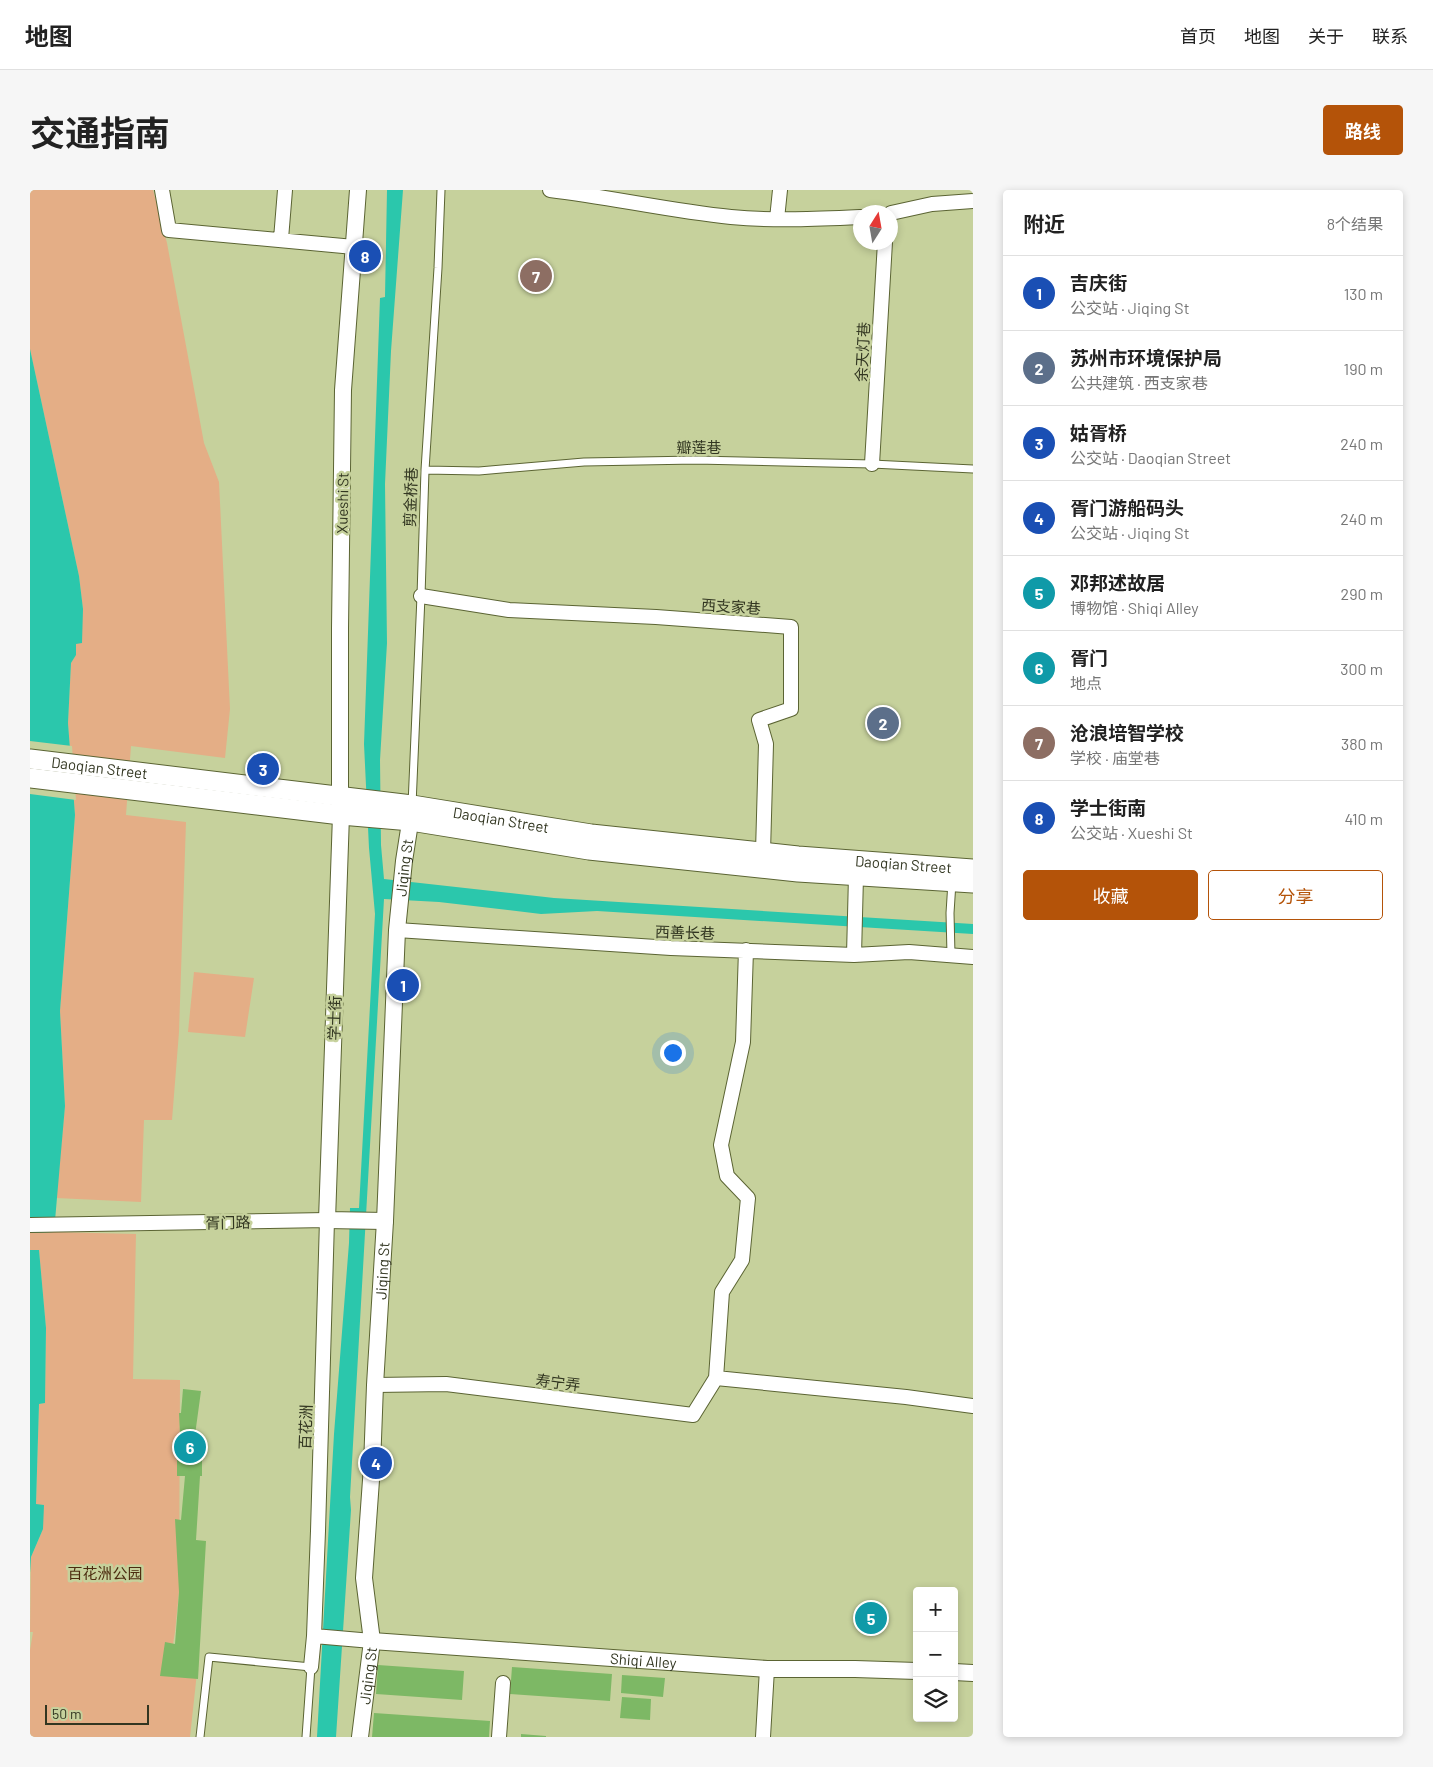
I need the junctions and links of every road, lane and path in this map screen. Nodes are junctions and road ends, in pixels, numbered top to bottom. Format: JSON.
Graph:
{"nodes":[{"id":1,"x":162,"y":190,"type":"edge"},
{"id":2,"x":285,"y":190,"type":"edge"},
{"id":3,"x":358,"y":190,"type":"edge"},
{"id":4,"x":441,"y":190,"type":"edge"},
{"id":5,"x":550,"y":190,"type":"edge"},
{"id":6,"x":780,"y":190,"type":"edge"},
{"id":7,"x":973,"y":201,"type":"edge"},
{"id":8,"x":898,"y":211,"type":"edge"},
{"id":9,"x":853,"y":217,"type":"edge"},
{"id":10,"x":777,"y":220,"type":"junction"},
{"id":11,"x":280,"y":240,"type":"junction"},
{"id":12,"x":354,"y":247,"type":"junction"},
{"id":13,"x":885,"y":250,"type":"edge"},
{"id":14,"x":872,"y":464,"type":"junction"},
{"id":15,"x":973,"y":469,"type":"edge"},
{"id":16,"x":425,"y":470,"type":"junction"},
{"id":17,"x":422,"y":596,"type":"junction"},
{"id":18,"x":30,"y":759,"type":"edge"},
{"id":19,"x":106,"y":777,"type":"junction"},
{"id":20,"x":30,"y":778,"type":"edge"},
{"id":21,"x":340,"y":796,"type":"junction"},
{"id":22,"x":353,"y":810,"type":"junction"},
{"id":23,"x":412,"y":813,"type":"junction"},
{"id":24,"x":763,"y":852,"type":"junction"},
{"id":25,"x":973,"y":869,"type":"edge"},
{"id":26,"x":856,"y":876,"type":"junction"},
{"id":27,"x":952,"y":882,"type":"junction"},
{"id":28,"x":973,"y":884,"type":"edge"},
{"id":29,"x":397,"y":930,"type":"junction"},
{"id":30,"x":746,"y":950,"type":"junction"},
{"id":31,"x":854,"y":955,"type":"junction"},
{"id":32,"x":951,"y":955,"type":"junction"},
{"id":33,"x":973,"y":956,"type":"edge"},
{"id":34,"x":334,"y":1221,"type":"junction"},
{"id":35,"x":382,"y":1221,"type":"junction"},
{"id":36,"x":30,"y":1225,"type":"edge"},
{"id":37,"x":716,"y":1378,"type":"junction"},
{"id":38,"x":375,"y":1385,"type":"junction"},
{"id":39,"x":973,"y":1406,"type":"edge"},
{"id":40,"x":316,"y":1636,"type":"junction"},
{"id":41,"x":372,"y":1641,"type":"junction"},
{"id":42,"x":311,"y":1667,"type":"junction"},
{"id":43,"x":766,"y":1669,"type":"junction"},
{"id":44,"x":913,"y":1671,"type":"edge"},
{"id":45,"x":958,"y":1672,"type":"edge"},
{"id":46,"x":973,"y":1673,"type":"edge"},
{"id":47,"x":503,"y":1683,"type":"dead end"},
{"id":48,"x":200,"y":1737,"type":"edge"},
{"id":49,"x":306,"y":1737,"type":"edge"},
{"id":50,"x":360,"y":1737,"type":"edge"},
{"id":51,"x":499,"y":1737,"type":"edge"},
{"id":52,"x":763,"y":1737,"type":"edge"}],
"edges":[{"from":1,"to":11,"type":"street"},
{"from":2,"to":11,"type":"street"},
{"from":3,"to":12,"type":"street","name":"Xueshi St"},
{"from":4,"to":16,"type":"lane","name":"剪金桥巷"},
{"from":5,"to":10,"type":"street"},
{"from":6,"to":10,"type":"street"},
{"from":7,"to":8,"type":"street"},
{"from":9,"to":10,"type":"street"},
{"from":11,"to":12,"type":"street"},
{"from":12,"to":21,"type":"street","name":"Xueshi St"},
{"from":13,"to":14,"type":"street","name":"余天灯巷"},
{"from":14,"to":15,"type":"lane","name":"瓣莲巷"},
{"from":14,"to":16,"type":"lane","name":"瓣莲巷"},
{"from":16,"to":17,"type":"lane","name":"剪金桥巷"},
{"from":17,"to":23,"type":"lane","name":"剪金桥巷"},
{"from":17,"to":24,"type":"street","name":"西支家巷"},
{"from":18,"to":19,"type":"main road","name":"Daoqian Street"},
{"from":19,"to":20,"type":"main road","name":"Daoqian Street"},
{"from":19,"to":21,"type":"main road","name":"Daoqian Street"},
{"from":19,"to":22,"type":"main road","name":"Daoqian Street"},
{"from":21,"to":22,"type":"main road","name":"Daoqian Street"},
{"from":22,"to":23,"type":"main road","name":"Daoqian Street"},
{"from":22,"to":34,"type":"street","name":"学士街"},
{"from":23,"to":24,"type":"main road","name":"Daoqian Street"},
{"from":23,"to":26,"type":"main road","name":"Daoqian Street"},
{"from":23,"to":29,"type":"street","name":"Jiqing St"},
{"from":24,"to":25,"type":"main road","name":"Daoqian Street"},
{"from":26,"to":27,"type":"main road","name":"Daoqian Street"},
{"from":26,"to":31,"type":"street"},
{"from":27,"to":28,"type":"main road","name":"Daoqian Street"},
{"from":27,"to":32,"type":"lane"},
{"from":29,"to":30,"type":"street","name":"西善长巷"},
{"from":29,"to":35,"type":"street","name":"Jiqing St"},
{"from":30,"to":31,"type":"street","name":"西善长巷"},
{"from":30,"to":37,"type":"street"},
{"from":31,"to":32,"type":"street","name":"西善长巷"},
{"from":32,"to":33,"type":"street","name":"西善长巷"},
{"from":34,"to":35,"type":"street","name":"胥门路"},
{"from":34,"to":36,"type":"street","name":"胥门路"},
{"from":34,"to":40,"type":"street","name":"百花洲"},
{"from":35,"to":38,"type":"street","name":"Jiqing St"},
{"from":37,"to":38,"type":"street","name":"寿宁弄"},
{"from":37,"to":39,"type":"street"},
{"from":38,"to":41,"type":"street","name":"Jiqing St"},
{"from":40,"to":41,"type":"street"},
{"from":40,"to":42,"type":"street","name":"百花洲"},
{"from":41,"to":43,"type":"street","name":"Shiqi Alley"},
{"from":41,"to":50,"type":"street","name":"Jiqing St"},
{"from":42,"to":48,"type":"lane"},
{"from":42,"to":49,"type":"lane"},
{"from":43,"to":44,"type":"street","name":"Shiqi Alley"},
{"from":43,"to":52,"type":"street"},
{"from":45,"to":46,"type":"street"},
{"from":47,"to":51,"type":"street"}]}
